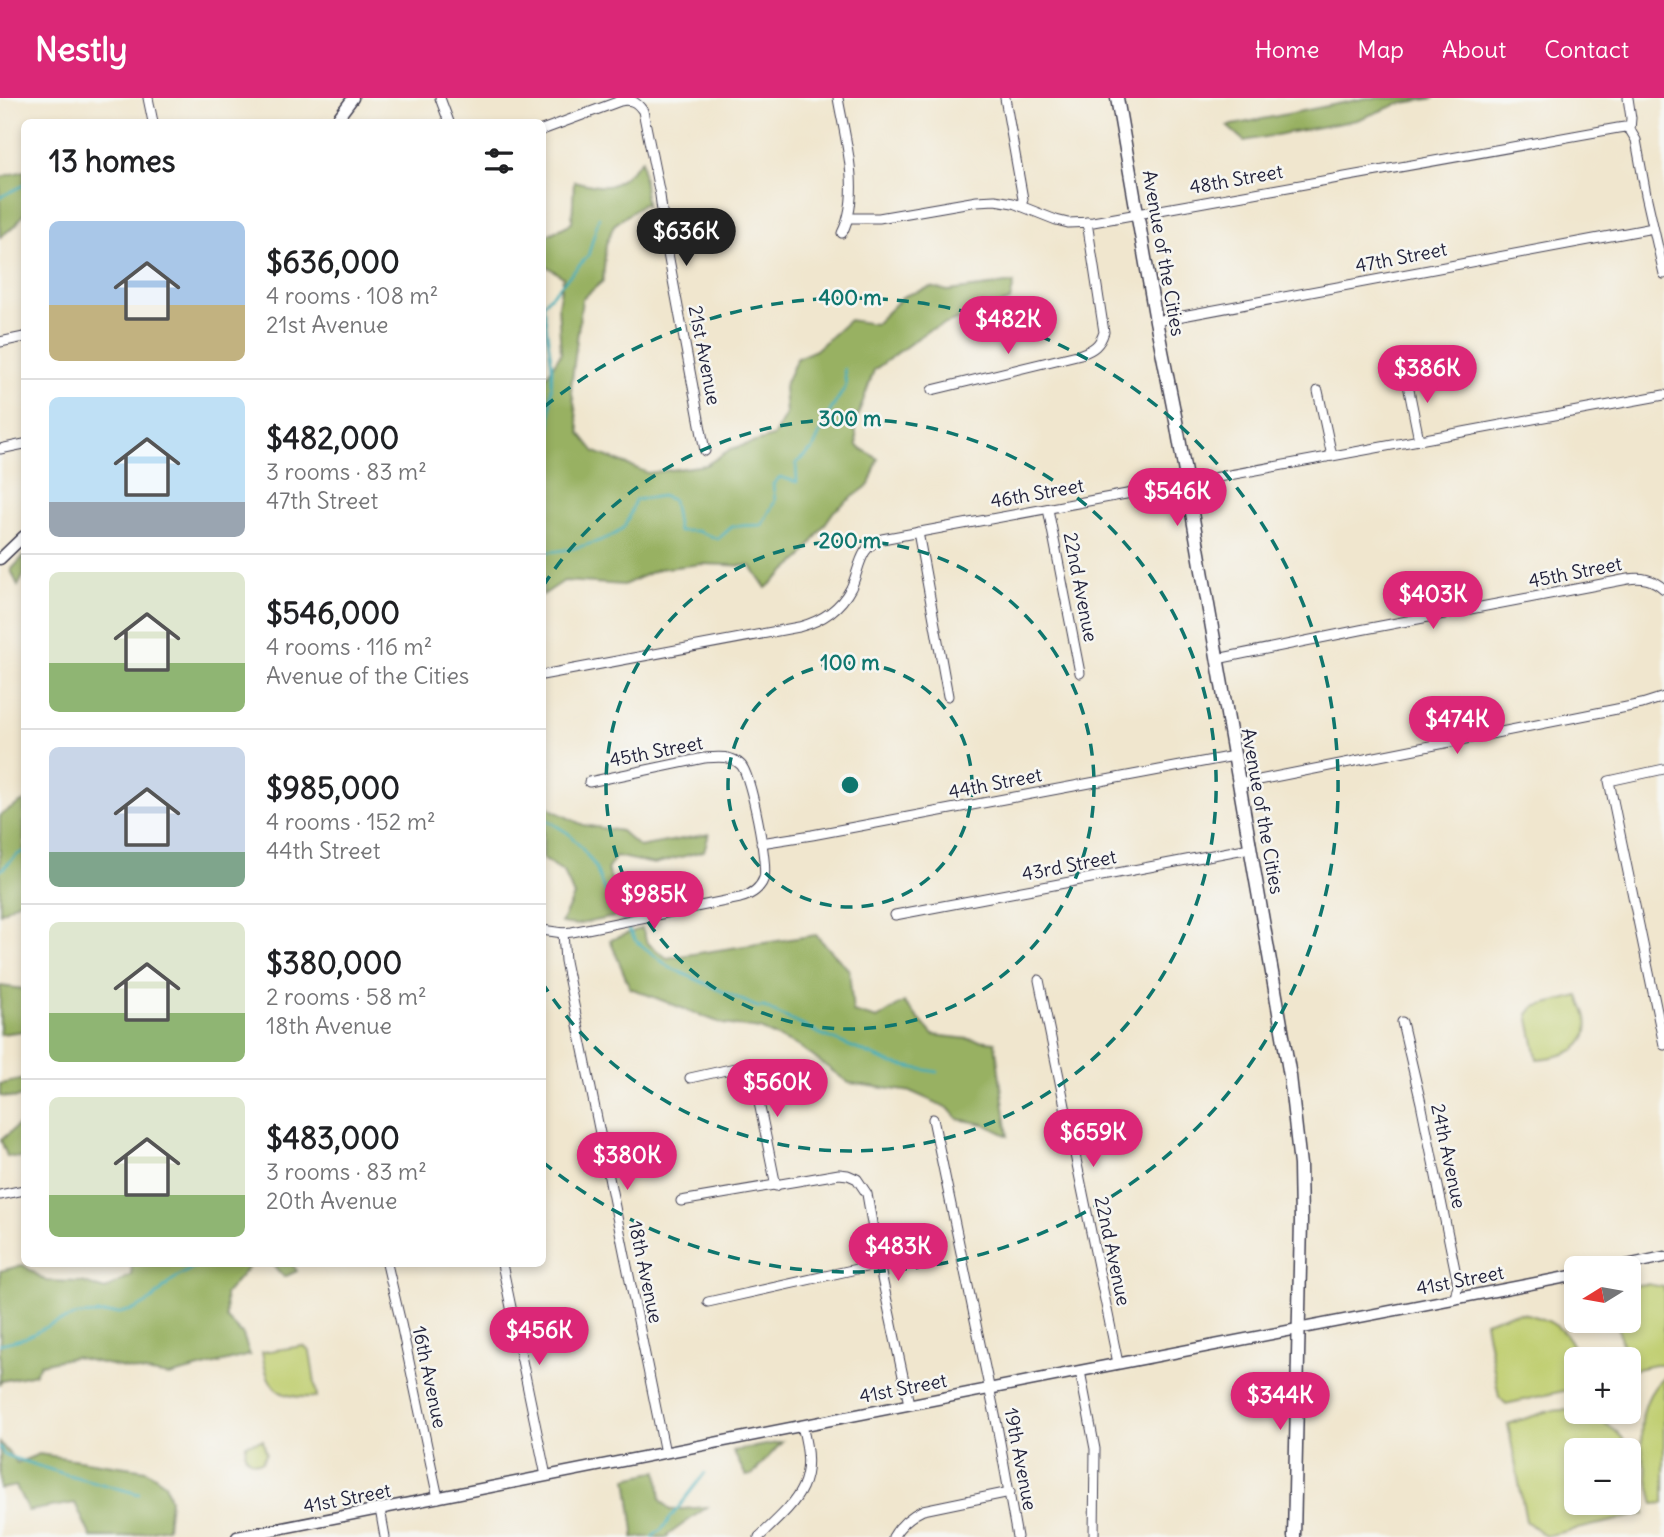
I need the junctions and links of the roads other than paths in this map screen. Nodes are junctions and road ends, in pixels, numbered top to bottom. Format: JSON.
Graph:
{"nodes":[{"id":1,"x":148,"y":98,"type":"edge"},
{"id":2,"x":353,"y":98,"type":"edge"},
{"id":3,"x":440,"y":98,"type":"edge"},
{"id":4,"x":838,"y":98,"type":"edge"},
{"id":5,"x":1005,"y":98,"type":"edge"},
{"id":6,"x":1117,"y":98,"type":"edge"},
{"id":7,"x":1628,"y":98,"type":"edge"},
{"id":8,"x":610,"y":101,"type":"edge"},
{"id":9,"x":152,"y":119,"type":"edge"},
{"id":10,"x":337,"y":119,"type":"edge"},
{"id":11,"x":448,"y":119,"type":"edge"},
{"id":12,"x":546,"y":128,"type":"edge"},
{"id":13,"x":1630,"y":130,"type":"junction"},
{"id":14,"x":1021,"y":206,"type":"junction"},
{"id":15,"x":1137,"y":215,"type":"junction"},
{"id":16,"x":849,"y":218,"type":"junction"},
{"id":17,"x":1087,"y":222,"type":"junction"},
{"id":18,"x":1653,"y":228,"type":"junction"},
{"id":19,"x":842,"y":233,"type":"dead end"},
{"id":20,"x":1664,"y":274,"type":"edge"},
{"id":21,"x":1156,"y":321,"type":"junction"},
{"id":22,"x":21,"y":338,"type":"edge"},
{"id":23,"x":0,"y":342,"type":"edge"},
{"id":24,"x":1406,"y":375,"type":"dead end"},
{"id":25,"x":932,"y":390,"type":"dead end"},
{"id":26,"x":1318,"y":391,"type":"dead end"},
{"id":27,"x":1664,"y":395,"type":"edge"},
{"id":28,"x":1419,"y":440,"type":"junction"},
{"id":29,"x":21,"y":445,"type":"edge"},
{"id":30,"x":0,"y":449,"type":"edge"},
{"id":31,"x":705,"y":452,"type":"dead end"},
{"id":32,"x":1332,"y":456,"type":"junction"},
{"id":33,"x":1186,"y":484,"type":"junction"},
{"id":34,"x":1048,"y":509,"type":"junction"},
{"id":35,"x":918,"y":532,"type":"junction"},
{"id":36,"x":21,"y":539,"type":"edge"},
{"id":37,"x":0,"y":559,"type":"edge"},
{"id":38,"x":1664,"y":589,"type":"edge"},
{"id":39,"x":1217,"y":659,"type":"junction"},
{"id":40,"x":1080,"y":673,"type":"dead end"},
{"id":41,"x":546,"y":674,"type":"edge"},
{"id":42,"x":948,"y":696,"type":"dead end"},
{"id":43,"x":1664,"y":697,"type":"edge"},
{"id":44,"x":1234,"y":756,"type":"junction"},
{"id":45,"x":1664,"y":769,"type":"edge"},
{"id":46,"x":589,"y":782,"type":"dead end"},
{"id":47,"x":1239,"y":784,"type":"junction"},
{"id":48,"x":761,"y":843,"type":"junction"},
{"id":49,"x":1250,"y":848,"type":"junction"},
{"id":50,"x":895,"y":915,"type":"dead end"},
{"id":51,"x":546,"y":931,"type":"edge"},
{"id":52,"x":563,"y":933,"type":"junction"},
{"id":53,"x":1039,"y":980,"type":"dead end"},
{"id":54,"x":1402,"y":1022,"type":"dead end"},
{"id":55,"x":1664,"y":1045,"type":"edge"},
{"id":56,"x":690,"y":1078,"type":"dead end"},
{"id":57,"x":933,"y":1119,"type":"dead end"},
{"id":58,"x":776,"y":1186,"type":"junction"},
{"id":59,"x":21,"y":1191,"type":"edge"},
{"id":60,"x":0,"y":1195,"type":"edge"},
{"id":61,"x":681,"y":1201,"type":"dead end"},
{"id":62,"x":1664,"y":1257,"type":"edge"},
{"id":63,"x":1642,"y":1262,"type":"edge"},
{"id":64,"x":879,"y":1264,"type":"junction"},
{"id":65,"x":388,"y":1267,"type":"edge"},
{"id":66,"x":503,"y":1267,"type":"edge"},
{"id":67,"x":1564,"y":1277,"type":"edge"},
{"id":68,"x":1455,"y":1298,"type":"junction"},
{"id":69,"x":708,"y":1302,"type":"dead end"},
{"id":70,"x":1300,"y":1328,"type":"junction"},
{"id":71,"x":1118,"y":1363,"type":"junction"},
{"id":72,"x":1080,"y":1371,"type":"junction"},
{"id":73,"x":989,"y":1389,"type":"junction"},
{"id":74,"x":909,"y":1404,"type":"junction"},
{"id":75,"x":802,"y":1426,"type":"junction"},
{"id":76,"x":666,"y":1453,"type":"junction"},
{"id":77,"x":546,"y":1476,"type":"junction"},
{"id":78,"x":1010,"y":1492,"type":"junction"},
{"id":79,"x":438,"y":1498,"type":"junction"},
{"id":80,"x":380,"y":1509,"type":"junction"},
{"id":81,"x":272,"y":1534,"type":"edge"},
{"id":82,"x":237,"y":1537,"type":"edge"},
{"id":83,"x":385,"y":1537,"type":"edge"},
{"id":84,"x":759,"y":1537,"type":"edge"},
{"id":85,"x":892,"y":1537,"type":"edge"},
{"id":86,"x":1017,"y":1537,"type":"edge"},
{"id":87,"x":1094,"y":1537,"type":"edge"},
{"id":88,"x":1294,"y":1537,"type":"edge"}],
"edges":[{"from":1,"to":9,"type":"street"},
{"from":2,"to":10,"type":"street"},
{"from":3,"to":11,"type":"street"},
{"from":4,"to":16,"type":"street"},
{"from":5,"to":14,"type":"street"},
{"from":6,"to":15,"type":"main road","name":"Avenue of the Cities"},
{"from":7,"to":13,"type":"street"},
{"from":8,"to":12,"type":"street"},
{"from":8,"to":31,"type":"street","name":"21st Avenue"},
{"from":13,"to":15,"type":"street","name":"48th Street"},
{"from":13,"to":18,"type":"street"},
{"from":14,"to":16,"type":"street","name":"48th Street"},
{"from":14,"to":17,"type":"street","name":"48th Street"},
{"from":15,"to":17,"type":"street","name":"48th Street"},
{"from":15,"to":21,"type":"main road","name":"Avenue of the Cities"},
{"from":16,"to":19,"type":"street"},
{"from":17,"to":25,"type":"street"},
{"from":18,"to":20,"type":"street"},
{"from":18,"to":21,"type":"street","name":"47th Street"},
{"from":21,"to":33,"type":"main road","name":"Avenue of the Cities"},
{"from":22,"to":23,"type":"street"},
{"from":24,"to":28,"type":"street"},
{"from":26,"to":32,"type":"street"},
{"from":27,"to":28,"type":"street","name":"46th Street"},
{"from":28,"to":32,"type":"street","name":"46th Street"},
{"from":29,"to":30,"type":"street"},
{"from":32,"to":33,"type":"street","name":"46th Street"},
{"from":33,"to":34,"type":"street","name":"46th Street"},
{"from":33,"to":39,"type":"main road","name":"Avenue of the Cities"},
{"from":34,"to":35,"type":"street","name":"46th Street"},
{"from":34,"to":40,"type":"street","name":"22nd Avenue"},
{"from":35,"to":41,"type":"street","name":"46th Street"},
{"from":35,"to":42,"type":"street"},
{"from":36,"to":37,"type":"street"},
{"from":38,"to":39,"type":"street","name":"45th Street"},
{"from":39,"to":44,"type":"main road","name":"Avenue of the Cities"},
{"from":43,"to":47,"type":"street"},
{"from":44,"to":47,"type":"main road","name":"Avenue of the Cities"},
{"from":44,"to":48,"type":"street","name":"44th Street"},
{"from":45,"to":55,"type":"street"},
{"from":46,"to":48,"type":"street","name":"45th Street"},
{"from":47,"to":49,"type":"main road","name":"Avenue of the Cities"},
{"from":48,"to":52,"type":"street"},
{"from":49,"to":50,"type":"street","name":"43rd Street"},
{"from":49,"to":70,"type":"main road","name":"Avenue of the Cities"},
{"from":51,"to":52,"type":"street"},
{"from":52,"to":76,"type":"street","name":"18th Avenue"},
{"from":53,"to":71,"type":"street","name":"22nd Avenue"},
{"from":54,"to":68,"type":"street","name":"24th Avenue"},
{"from":56,"to":58,"type":"street"},
{"from":57,"to":73,"type":"street"},
{"from":58,"to":61,"type":"street"},
{"from":58,"to":64,"type":"street"},
{"from":59,"to":60,"type":"street"},
{"from":62,"to":63,"type":"street"},
{"from":64,"to":69,"type":"street"},
{"from":64,"to":74,"type":"street"},
{"from":65,"to":79,"type":"street","name":"16th Avenue"},
{"from":66,"to":77,"type":"street"},
{"from":67,"to":68,"type":"street","name":"41st Street"},
{"from":68,"to":70,"type":"street","name":"41st Street"},
{"from":70,"to":71,"type":"street","name":"41st Street"},
{"from":70,"to":88,"type":"main road","name":"Avenue of the Cities"},
{"from":71,"to":72,"type":"street","name":"41st Street"},
{"from":72,"to":73,"type":"street","name":"41st Street"},
{"from":72,"to":87,"type":"street"},
{"from":73,"to":74,"type":"street","name":"41st Street"},
{"from":73,"to":78,"type":"street","name":"19th Avenue"},
{"from":74,"to":75,"type":"street","name":"41st Street"},
{"from":75,"to":76,"type":"street","name":"41st Street"},
{"from":75,"to":84,"type":"street"},
{"from":76,"to":77,"type":"street","name":"41st Street"},
{"from":77,"to":79,"type":"street","name":"41st Street"},
{"from":78,"to":85,"type":"street"},
{"from":78,"to":86,"type":"street","name":"19th Avenue"},
{"from":79,"to":80,"type":"street","name":"41st Street"},
{"from":80,"to":81,"type":"street","name":"41st Street"},
{"from":80,"to":83,"type":"street"},
{"from":81,"to":82,"type":"street","name":"41st Street"}]}
